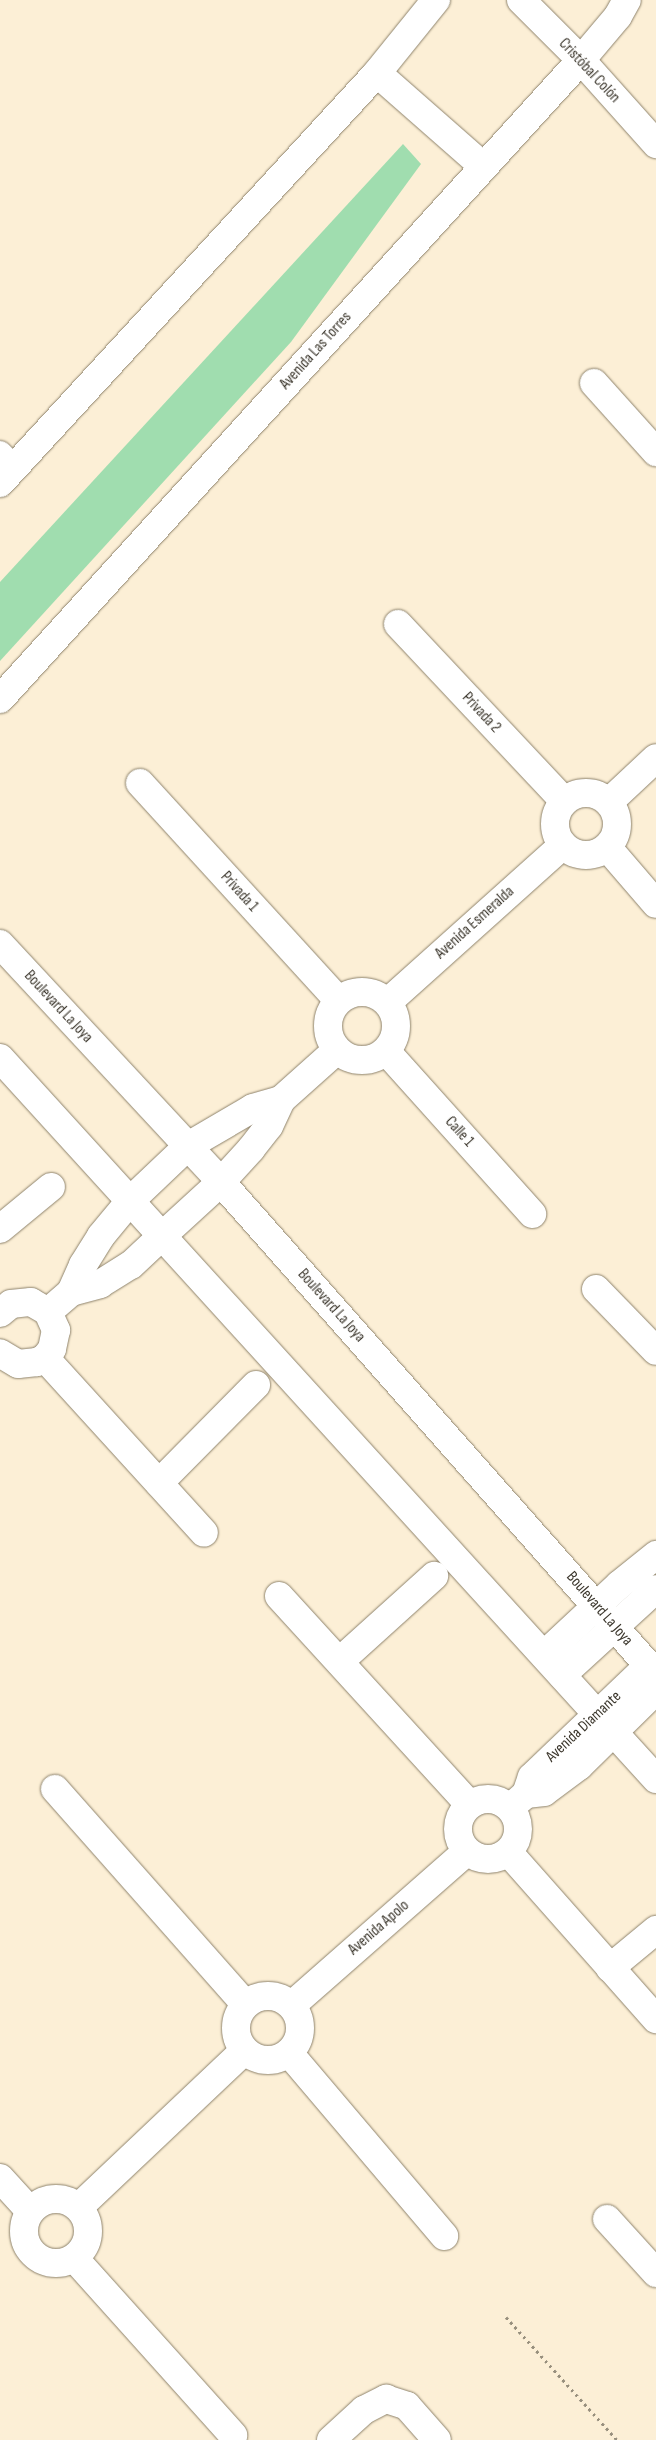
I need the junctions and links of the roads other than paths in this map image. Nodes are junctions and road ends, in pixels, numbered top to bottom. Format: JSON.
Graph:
{"nodes":[{"id":1,"x":436,"y":0,"type":"edge"},
{"id":2,"x":521,"y":0,"type":"edge"},
{"id":3,"x":627,"y":0,"type":"edge"},
{"id":4,"x":581,"y":60,"type":"junction"},
{"id":5,"x":377,"y":72,"type":"junction"},
{"id":6,"x":656,"y":144,"type":"edge"},
{"id":7,"x":484,"y":167,"type":"junction"},
{"id":8,"x":594,"y":383,"type":"dead end"},
{"id":9,"x":656,"y":452,"type":"edge"},
{"id":10,"x":5,"y":468,"type":"edge"},
{"id":11,"x":398,"y":624,"type":"dead end"},
{"id":12,"x":0,"y":699,"type":"edge"},
{"id":13,"x":656,"y":758,"type":"edge"},
{"id":14,"x":140,"y":783,"type":"dead end"},
{"id":15,"x":564,"y":801,"type":"junction"},
{"id":16,"x":609,"y":802,"type":"junction"},
{"id":17,"x":563,"y":845,"type":"junction"},
{"id":18,"x":607,"y":847,"type":"junction"},
{"id":19,"x":656,"y":904,"type":"edge"},
{"id":20,"x":0,"y":944,"type":"edge"},
{"id":21,"x":338,"y":1000,"type":"junction"},
{"id":22,"x":388,"y":1002,"type":"junction"},
{"id":23,"x":337,"y":1050,"type":"junction"},
{"id":24,"x":386,"y":1051,"type":"junction"},
{"id":25,"x":0,"y":1058,"type":"edge"},
{"id":26,"x":281,"y":1100,"type":"junction"},
{"id":27,"x":188,"y":1146,"type":"junction"},
{"id":28,"x":221,"y":1182,"type":"junction"},
{"id":29,"x":52,"y":1187,"type":"dead end"},
{"id":30,"x":130,"y":1202,"type":"junction"},
{"id":31,"x":532,"y":1214,"type":"dead end"},
{"id":32,"x":0,"y":1230,"type":"edge"},
{"id":33,"x":162,"y":1236,"type":"junction"},
{"id":34,"x":596,"y":1288,"type":"dead end"},
{"id":35,"x":70,"y":1292,"type":"junction"},
{"id":36,"x":1,"y":1310,"type":"edge"},
{"id":37,"x":48,"y":1312,"type":"junction"},
{"id":38,"x":656,"y":1352,"type":"edge"},
{"id":39,"x":0,"y":1354,"type":"edge"},
{"id":40,"x":45,"y":1358,"type":"junction"},
{"id":41,"x":256,"y":1385,"type":"dead end"},
{"id":42,"x":159,"y":1483,"type":"junction"},
{"id":43,"x":204,"y":1533,"type":"dead end"},
{"id":44,"x":656,"y":1555,"type":"edge"},
{"id":45,"x":434,"y":1576,"type":"dead end"},
{"id":46,"x":656,"y":1589,"type":"edge"},
{"id":47,"x":279,"y":1596,"type":"dead end"},
{"id":48,"x":597,"y":1605,"type":"junction"},
{"id":49,"x":614,"y":1627,"type":"junction"},
{"id":50,"x":340,"y":1661,"type":"junction"},
{"id":51,"x":553,"y":1665,"type":"junction"},
{"id":52,"x":654,"y":1676,"type":"edge"},
{"id":53,"x":605,"y":1724,"type":"junction"},
{"id":54,"x":656,"y":1779,"type":"edge"},
{"id":55,"x":55,"y":1789,"type":"dead end"},
{"id":56,"x":519,"y":1800,"type":"junction"},
{"id":57,"x":469,"y":1804,"type":"junction"},
{"id":58,"x":466,"y":1852,"type":"junction"},
{"id":59,"x":509,"y":1853,"type":"junction"},
{"id":60,"x":656,"y":1930,"type":"edge"},
{"id":61,"x":610,"y":1968,"type":"junction"},
{"id":62,"x":244,"y":2004,"type":"junction"},
{"id":63,"x":292,"y":2005,"type":"junction"},
{"id":64,"x":656,"y":2019,"type":"edge"},
{"id":65,"x":244,"y":2051,"type":"junction"},
{"id":66,"x":289,"y":2053,"type":"junction"},
{"id":67,"x":0,"y":2178,"type":"edge"},
{"id":68,"x":78,"y":2207,"type":"junction"},
{"id":69,"x":30,"y":2211,"type":"junction"},
{"id":70,"x":607,"y":2219,"type":"dead end"},
{"id":71,"x":444,"y":2236,"type":"dead end"},
{"id":72,"x":75,"y":2259,"type":"junction"},
{"id":73,"x":656,"y":2273,"type":"edge"},
{"id":74,"x":232,"y":2435,"type":"dead end"},
{"id":75,"x":331,"y":2440,"type":"edge"},
{"id":76,"x":437,"y":2440,"type":"edge"}],
"edges":[{"from":1,"to":5,"type":"street"},
{"from":2,"to":4,"type":"street","name":"Cristóbal Colón"},
{"from":3,"to":4,"type":"street","name":"Avenida Las Torres"},
{"from":4,"to":6,"type":"street","name":"Cristóbal Colón"},
{"from":4,"to":7,"type":"street","name":"Avenida Las Torres"},
{"from":5,"to":7,"type":"street"},
{"from":5,"to":10,"type":"street"},
{"from":7,"to":12,"type":"street","name":"Avenida Las Torres"},
{"from":8,"to":9,"type":"street"},
{"from":11,"to":15,"type":"street","name":"Privada 2"},
{"from":13,"to":16,"type":"street"},
{"from":14,"to":21,"type":"street","name":"Privada 1"},
{"from":15,"to":16,"type":"street"},
{"from":15,"to":17,"type":"street"},
{"from":16,"to":18,"type":"street"},
{"from":17,"to":18,"type":"street"},
{"from":17,"to":22,"type":"street","name":"Avenida Esmeralda"},
{"from":18,"to":19,"type":"street"},
{"from":20,"to":27,"type":"street","name":"Boulevard La Joya"},
{"from":21,"to":22,"type":"street"},
{"from":21,"to":23,"type":"street"},
{"from":22,"to":24,"type":"street"},
{"from":23,"to":24,"type":"street"},
{"from":23,"to":26,"type":"street"},
{"from":24,"to":31,"type":"street","name":"Calle 1"},
{"from":25,"to":30,"type":"street"},
{"from":26,"to":27,"type":"street"},
{"from":26,"to":28,"type":"street"},
{"from":27,"to":28,"type":"street","name":"Boulevard La Joya"},
{"from":27,"to":30,"type":"street"},
{"from":28,"to":33,"type":"street"},
{"from":28,"to":48,"type":"street","name":"Boulevard La Joya"},
{"from":29,"to":32,"type":"street"},
{"from":30,"to":33,"type":"street"},
{"from":30,"to":35,"type":"street"},
{"from":33,"to":35,"type":"street"},
{"from":33,"to":51,"type":"street"},
{"from":34,"to":38,"type":"street"},
{"from":35,"to":37,"type":"street"},
{"from":36,"to":37,"type":"street"},
{"from":37,"to":40,"type":"street"},
{"from":39,"to":40,"type":"street"},
{"from":40,"to":42,"type":"street"},
{"from":41,"to":42,"type":"street"},
{"from":42,"to":43,"type":"street"},
{"from":44,"to":48,"type":"street"},
{"from":45,"to":50,"type":"street"},
{"from":46,"to":49,"type":"street"},
{"from":47,"to":50,"type":"street"},
{"from":48,"to":49,"type":"street","name":"Boulevard La Joya"},
{"from":48,"to":51,"type":"street"},
{"from":49,"to":51,"type":"street"},
{"from":49,"to":52,"type":"street","name":"Boulevard La Joya"},
{"from":50,"to":57,"type":"street"},
{"from":51,"to":53,"type":"street"},
{"from":52,"to":53,"type":"street","name":"Avenida Diamante"},
{"from":53,"to":54,"type":"street"},
{"from":53,"to":56,"type":"street","name":"Avenida Diamante"},
{"from":55,"to":62,"type":"street"},
{"from":56,"to":57,"type":"street"},
{"from":56,"to":59,"type":"street"},
{"from":57,"to":58,"type":"street"},
{"from":58,"to":59,"type":"street"},
{"from":58,"to":63,"type":"street","name":"Avenida Apolo"},
{"from":59,"to":61,"type":"street"},
{"from":60,"to":61,"type":"street"},
{"from":61,"to":64,"type":"street"},
{"from":62,"to":63,"type":"street"},
{"from":62,"to":65,"type":"street"},
{"from":63,"to":66,"type":"street"},
{"from":65,"to":66,"type":"street"},
{"from":65,"to":68,"type":"street"},
{"from":66,"to":71,"type":"street"},
{"from":67,"to":69,"type":"street"},
{"from":68,"to":69,"type":"street"},
{"from":68,"to":72,"type":"street"},
{"from":69,"to":72,"type":"street"},
{"from":70,"to":73,"type":"street"},
{"from":72,"to":74,"type":"street"},
{"from":75,"to":76,"type":"street"}]}
